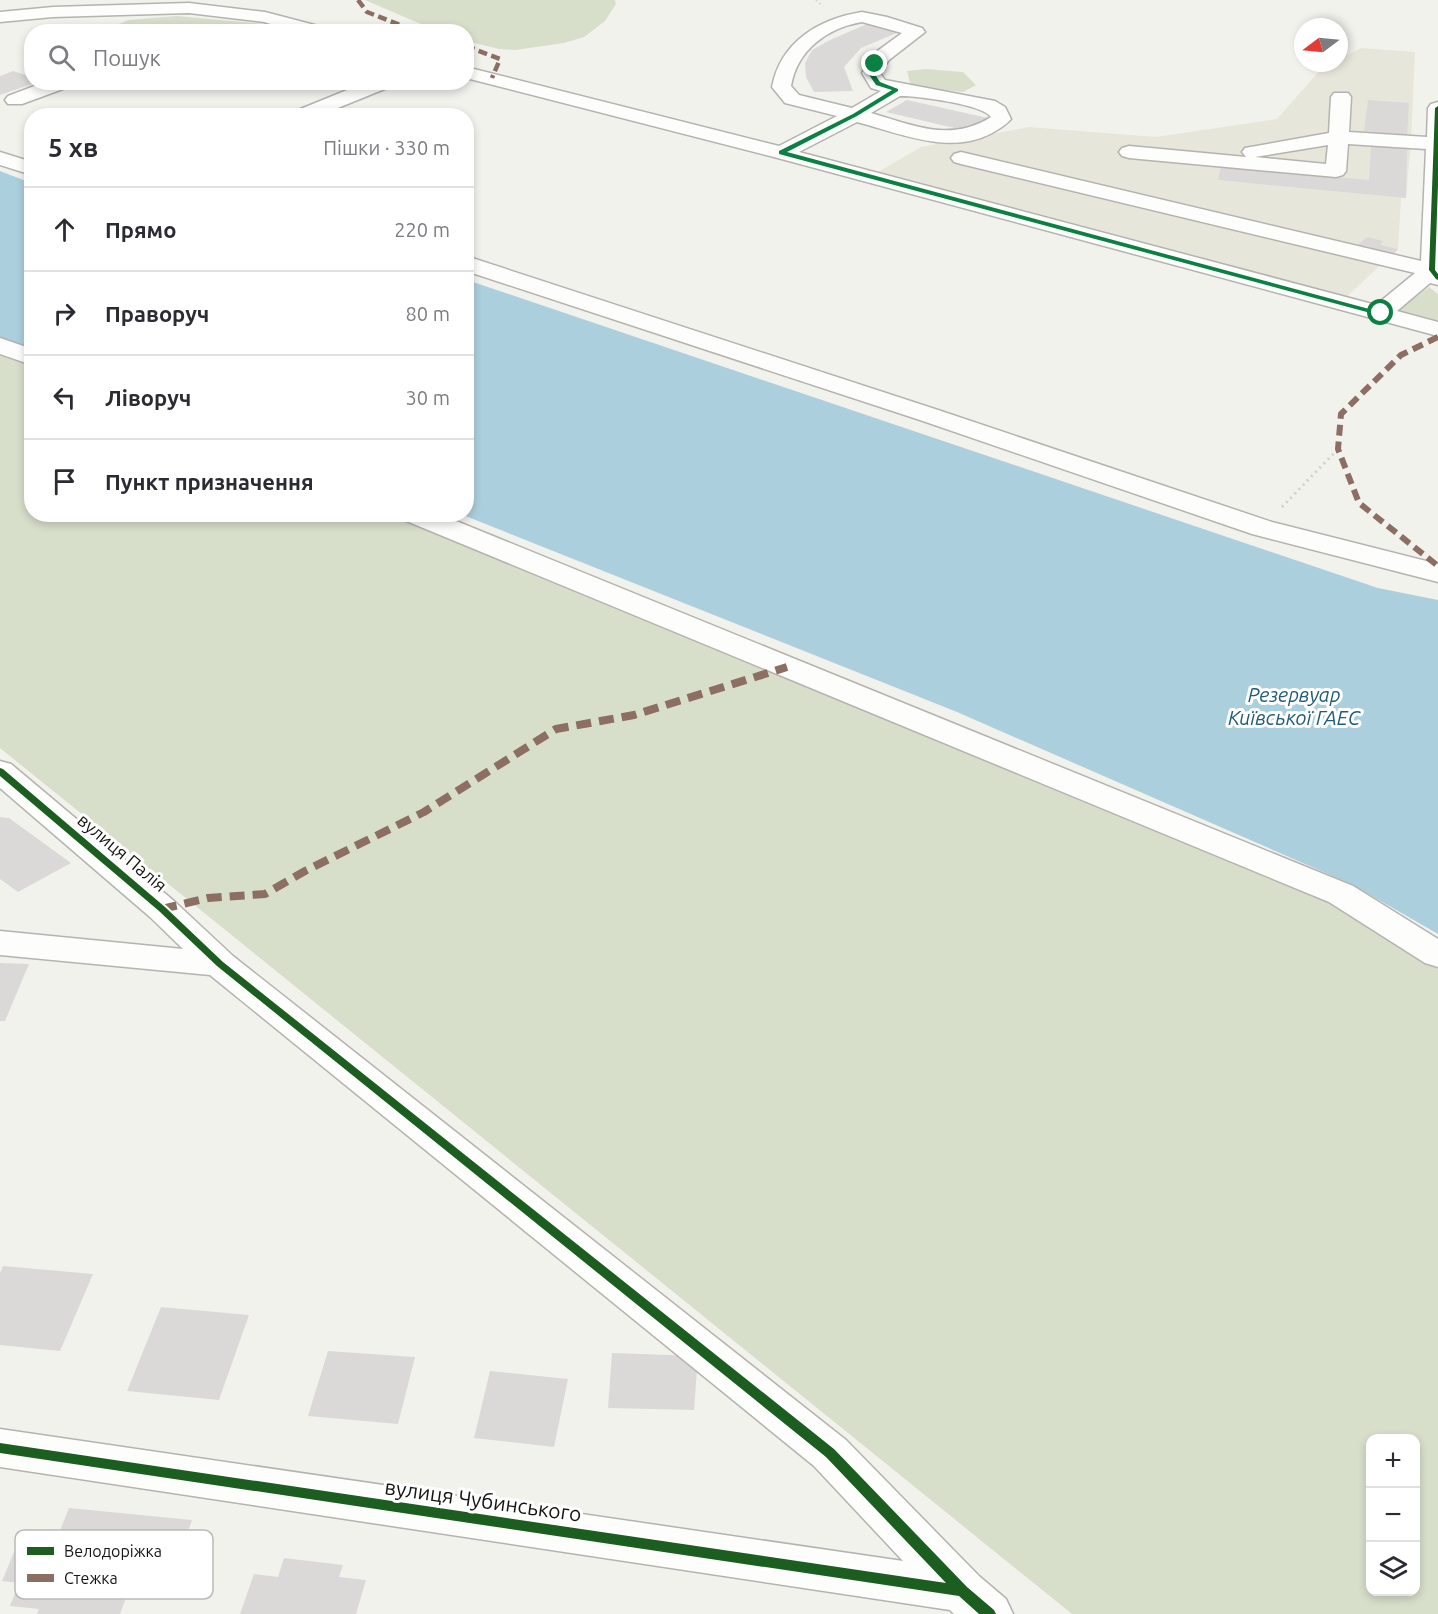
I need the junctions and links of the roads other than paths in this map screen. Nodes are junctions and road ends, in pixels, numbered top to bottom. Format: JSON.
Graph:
{"nodes":[{"id":1,"x":0,"y":17,"type":"edge"},
{"id":2,"x":265,"y":17,"type":"junction"},
{"id":3,"x":246,"y":24,"type":"edge"},
{"id":4,"x":291,"y":24,"type":"edge"},
{"id":5,"x":474,"y":74,"type":"edge"},
{"id":6,"x":42,"y":90,"type":"edge"},
{"id":7,"x":365,"y":90,"type":"edge"},
{"id":8,"x":896,"y":90,"type":"junction"},
{"id":9,"x":1341,"y":97,"type":"dead end"},
{"id":10,"x":15,"y":100,"type":"dead end"},
{"id":11,"x":320,"y":108,"type":"edge"},
{"id":12,"x":1438,"y":108,"type":"edge"},
{"id":13,"x":855,"y":115,"type":"junction"},
{"id":14,"x":1339,"y":136,"type":"junction"},
{"id":15,"x":1437,"y":144,"type":"edge"},
{"id":16,"x":1129,"y":152,"type":"dead end"},
{"id":17,"x":781,"y":153,"type":"junction"},
{"id":18,"x":0,"y":158,"type":"edge"},
{"id":19,"x":962,"y":158,"type":"dead end"},
{"id":20,"x":1212,"y":160,"type":"junction"},
{"id":21,"x":24,"y":167,"type":"edge"},
{"id":22,"x":1436,"y":216,"type":"edge"},
{"id":23,"x":474,"y":266,"type":"edge"},
{"id":24,"x":1435,"y":274,"type":"edge"},
{"id":25,"x":1381,"y":313,"type":"junction"},
{"id":26,"x":1438,"y":329,"type":"edge"},
{"id":27,"x":0,"y":345,"type":"edge"},
{"id":28,"x":24,"y":355,"type":"edge"},
{"id":29,"x":434,"y":522,"type":"edge"},
{"id":30,"x":1438,"y":573,"type":"edge"},
{"id":31,"x":0,"y":771,"type":"edge"},
{"id":32,"x":0,"y":943,"type":"edge"},
{"id":33,"x":1438,"y":955,"type":"edge"},
{"id":34,"x":220,"y":964,"type":"junction"},
{"id":35,"x":0,"y":1448,"type":"edge"},
{"id":36,"x":975,"y":1602,"type":"edge"}],
"edges":[{"from":1,"to":2,"type":"street"},
{"from":2,"to":3,"type":"street"},
{"from":2,"to":4,"type":"street"},
{"from":5,"to":17,"type":"street"},
{"from":6,"to":10,"type":"street"},
{"from":7,"to":11,"type":"street"},
{"from":8,"to":13,"type":"street"},
{"from":8,"to":13,"type":"street"},
{"from":8,"to":13,"type":"street"},
{"from":9,"to":14,"type":"street"},
{"from":12,"to":15,"type":"street"},
{"from":13,"to":17,"type":"street"},
{"from":14,"to":15,"type":"street"},
{"from":14,"to":20,"type":"street"},
{"from":14,"to":20,"type":"street"},
{"from":15,"to":22,"type":"street"},
{"from":16,"to":20,"type":"street"},
{"from":17,"to":25,"type":"street"},
{"from":18,"to":21,"type":"street"},
{"from":19,"to":24,"type":"street"},
{"from":22,"to":24,"type":"street"},
{"from":23,"to":30,"type":"street"},
{"from":24,"to":25,"type":"street"},
{"from":25,"to":26,"type":"street"},
{"from":27,"to":28,"type":"street"},
{"from":29,"to":33,"type":"street"},
{"from":31,"to":34,"type":"street","name":"вулиця Палія"},
{"from":32,"to":34,"type":"street"},
{"from":34,"to":36,"type":"street","name":"вулиця Палія"},
{"from":35,"to":36,"type":"street","name":"вулиця Чубинського"}]}
